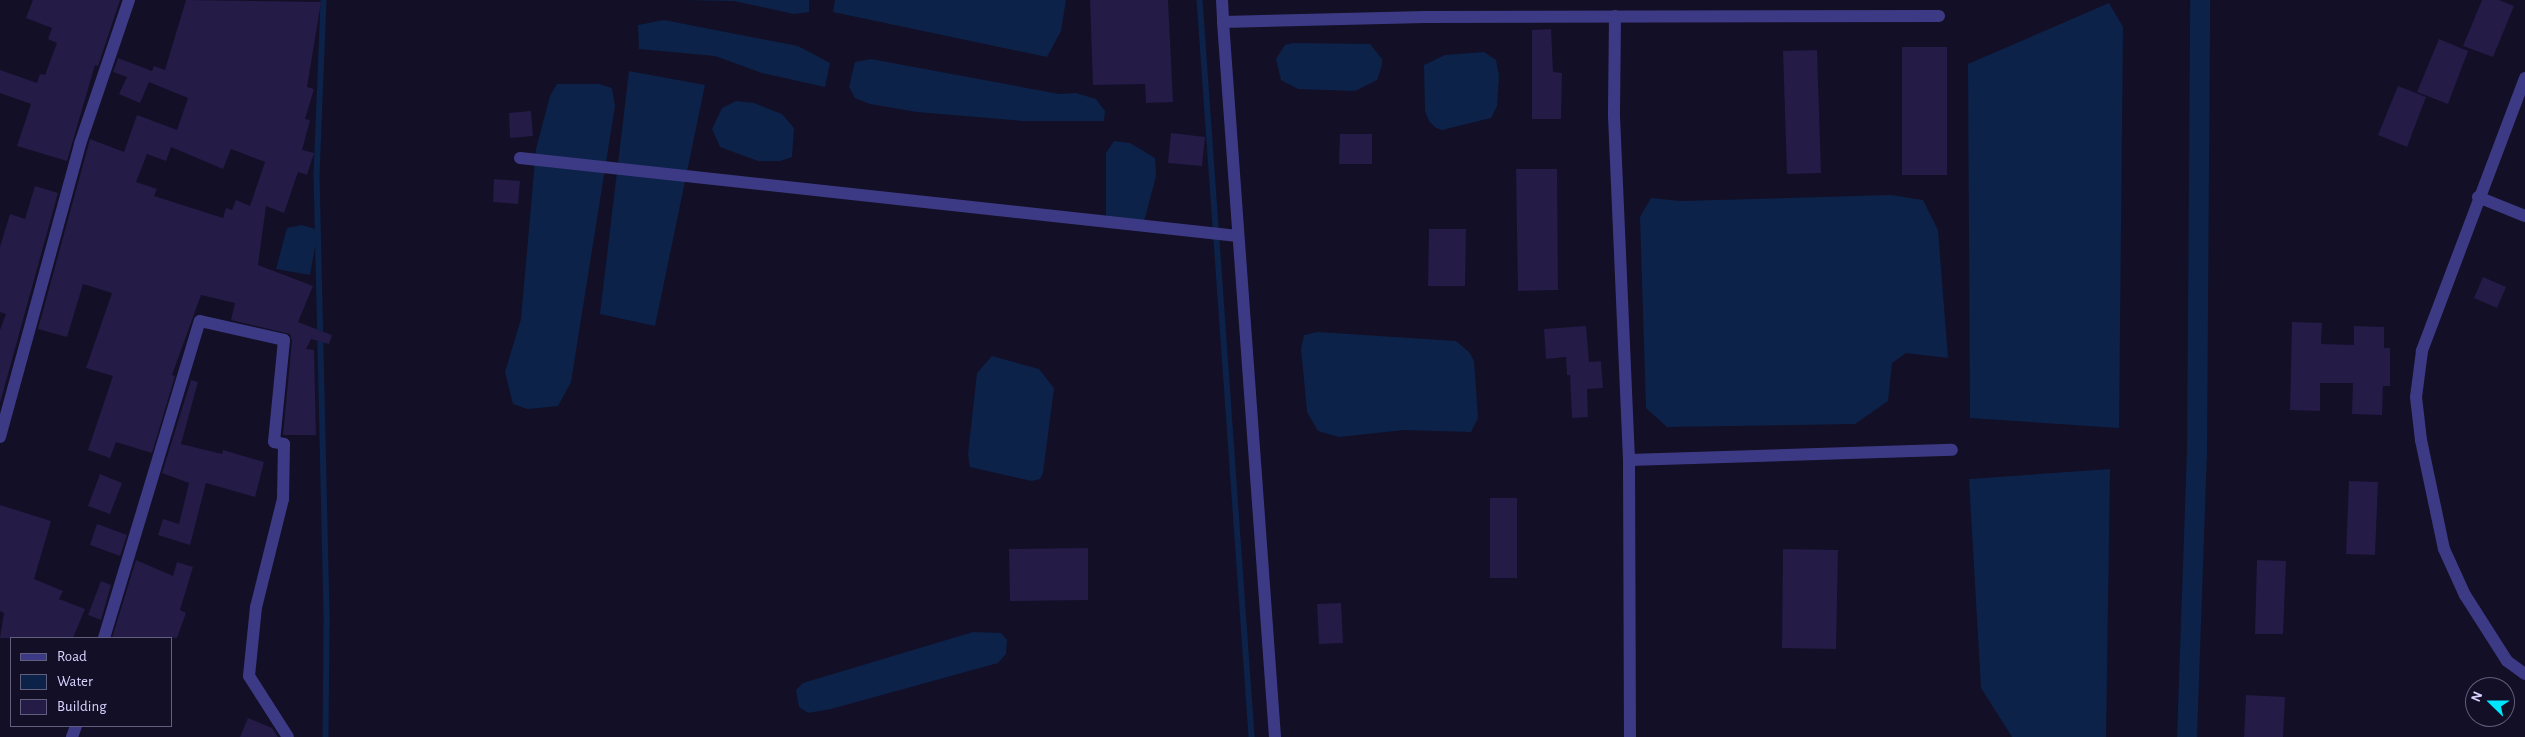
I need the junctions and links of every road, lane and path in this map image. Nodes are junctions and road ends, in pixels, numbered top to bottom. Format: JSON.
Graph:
{"nodes":[{"id":1,"x":129,"y":0,"type":"edge"},
{"id":2,"x":1222,"y":0,"type":"edge"},
{"id":3,"x":1615,"y":16,"type":"junction"},
{"id":4,"x":1939,"y":16,"type":"dead end"},
{"id":5,"x":1223,"y":22,"type":"junction"},
{"id":6,"x":2525,"y":78,"type":"edge"},
{"id":7,"x":520,"y":158,"type":"dead end"},
{"id":8,"x":2478,"y":196,"type":"junction"},
{"id":9,"x":2525,"y":216,"type":"edge"},
{"id":10,"x":1238,"y":236,"type":"junction"},
{"id":11,"x":0,"y":438,"type":"edge"},
{"id":12,"x":1952,"y":450,"type":"dead end"},
{"id":13,"x":1629,"y":460,"type":"junction"},
{"id":14,"x":104,"y":637,"type":"edge"},
{"id":15,"x":2525,"y":674,"type":"edge"},
{"id":16,"x":288,"y":737,"type":"edge"},
{"id":17,"x":1275,"y":737,"type":"edge"},
{"id":18,"x":1630,"y":737,"type":"edge"}],
"edges":[{"from":1,"to":11,"type":"street"},
{"from":2,"to":5,"type":"street"},
{"from":3,"to":4,"type":"street"},
{"from":3,"to":5,"type":"street"},
{"from":3,"to":13,"type":"street"},
{"from":5,"to":10,"type":"street"},
{"from":6,"to":8,"type":"street"},
{"from":7,"to":10,"type":"street"},
{"from":8,"to":9,"type":"street"},
{"from":8,"to":15,"type":"street"},
{"from":10,"to":17,"type":"street"},
{"from":12,"to":13,"type":"street"},
{"from":13,"to":18,"type":"street"},
{"from":14,"to":16,"type":"street"}]}
